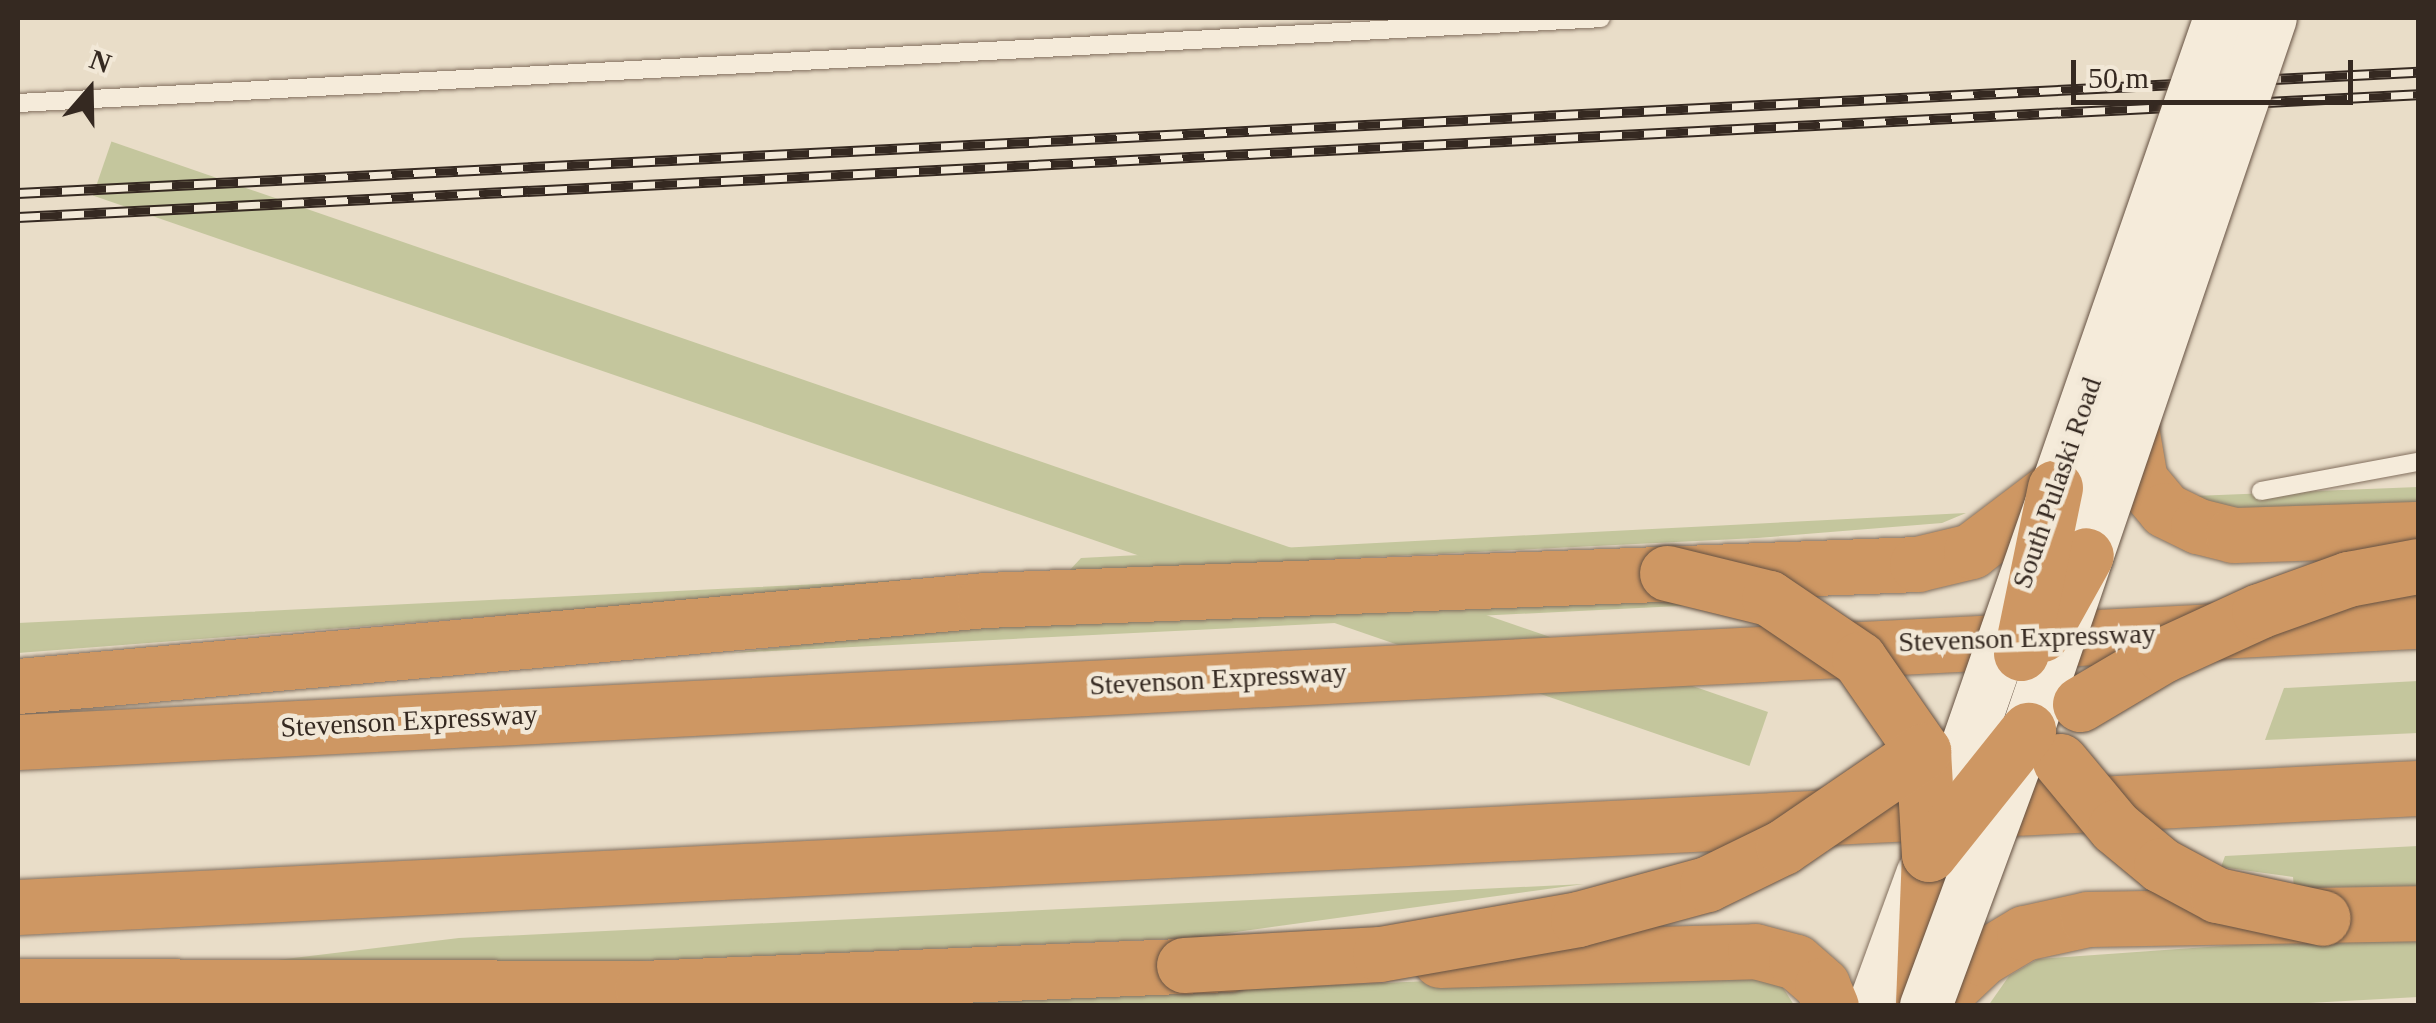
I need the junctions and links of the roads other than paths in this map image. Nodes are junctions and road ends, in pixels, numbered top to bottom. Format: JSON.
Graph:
{"nodes":[{"id":1,"x":1602,"y":18,"type":"edge"},
{"id":2,"x":2220,"y":18,"type":"edge"},
{"id":3,"x":2271,"y":18,"type":"edge"},
{"id":4,"x":18,"y":103,"type":"edge"},
{"id":5,"x":2130,"y":422,"type":"junction"},
{"id":6,"x":2418,"y":462,"type":"edge"},
{"id":7,"x":2056,"y":486,"type":"junction"},
{"id":8,"x":2261,"y":491,"type":"dead end"},
{"id":9,"x":2418,"y":529,"type":"edge"},
{"id":10,"x":2086,"y":555,"type":"junction"},
{"id":11,"x":2418,"y":566,"type":"edge"},
{"id":12,"x":1667,"y":574,"type":"junction"},
{"id":13,"x":2418,"y":621,"type":"edge"},
{"id":14,"x":2004,"y":672,"type":"junction"},
{"id":15,"x":18,"y":686,"type":"edge"},
{"id":16,"x":2028,"y":730,"type":"junction"},
{"id":17,"x":18,"y":742,"type":"edge"},
{"id":18,"x":1923,"y":752,"type":"junction"},
{"id":19,"x":2418,"y":788,"type":"edge"},
{"id":20,"x":1929,"y":854,"type":"junction"},
{"id":21,"x":18,"y":907,"type":"edge"},
{"id":22,"x":2418,"y":913,"type":"edge"},
{"id":23,"x":2323,"y":918,"type":"junction"},
{"id":24,"x":1184,"y":966,"type":"junction"},
{"id":25,"x":18,"y":986,"type":"edge"},
{"id":26,"x":1831,"y":1006,"type":"edge"},
{"id":27,"x":1874,"y":1006,"type":"edge"},
{"id":28,"x":1926,"y":1006,"type":"edge"}],
"edges":[{"from":1,"to":4,"type":"lane"},
{"from":2,"to":7,"type":"main road","name":"South Pulaski Road","bridge":true},
{"from":3,"to":5,"type":"main road","name":"South Pulaski Road","bridge":true},
{"from":5,"to":9,"type":"highway"},
{"from":5,"to":10,"type":"main road","name":"South Pulaski Road","bridge":true},
{"from":6,"to":8,"type":"lane"},
{"from":7,"to":12,"type":"highway","bridge":true},
{"from":7,"to":14,"type":"highway","bridge":true},
{"from":10,"to":14,"type":"highway","bridge":true},
{"from":10,"to":16,"type":"main road","name":"South Pulaski Road","bridge":true},
{"from":11,"to":16,"type":"highway","bridge":true},
{"from":12,"to":15,"type":"highway"},
{"from":12,"to":18,"type":"highway","bridge":true},
{"from":13,"to":17,"type":"highway","name":"Stevenson Expressway"},
{"from":14,"to":16,"type":"highway","bridge":true},
{"from":14,"to":18,"type":"highway","bridge":true},
{"from":14,"to":20,"type":"main road","bridge":true},
{"from":16,"to":20,"type":"highway","bridge":true},
{"from":16,"to":23,"type":"highway","bridge":true},
{"from":16,"to":28,"type":"main road","name":"South Pulaski Road","bridge":true},
{"from":18,"to":20,"type":"highway","bridge":true},
{"from":18,"to":24,"type":"highway","bridge":true},
{"from":19,"to":21,"type":"highway"},
{"from":20,"to":27,"type":"main road"},
{"from":20,"to":28,"type":"highway"},
{"from":22,"to":23,"type":"highway"},
{"from":23,"to":28,"type":"highway","bridge":true},
{"from":24,"to":25,"type":"highway"},
{"from":24,"to":26,"type":"highway","bridge":true}]}
